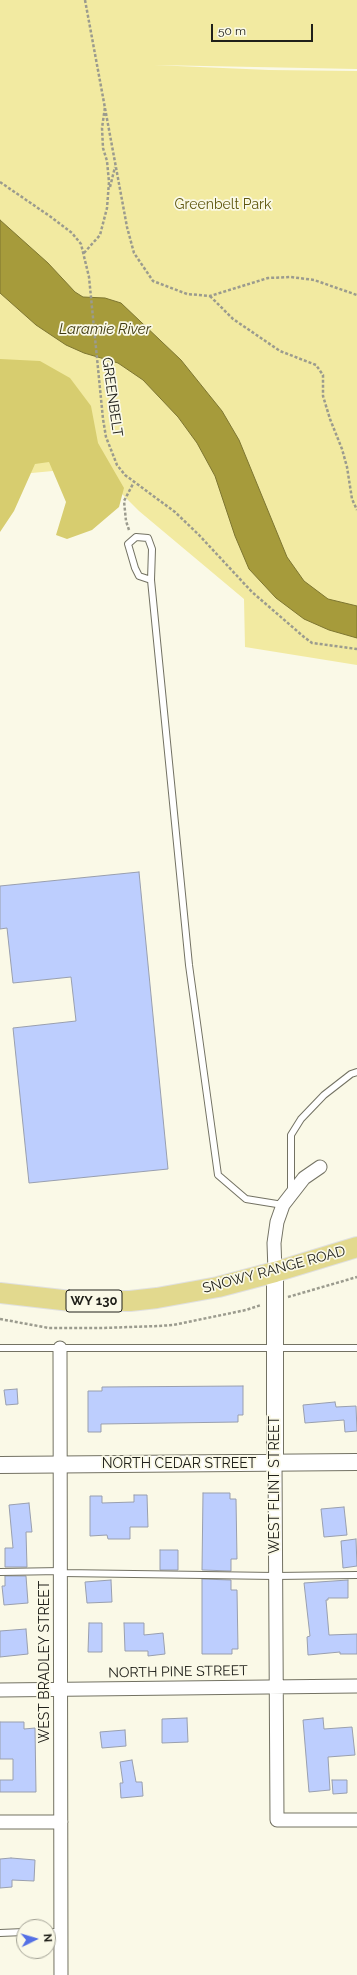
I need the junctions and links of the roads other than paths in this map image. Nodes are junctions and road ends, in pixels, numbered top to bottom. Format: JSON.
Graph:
{"nodes":[{"id":1,"x":151,"y":580,"type":"junction"},
{"id":2,"x":357,"y":1072,"type":"edge"},
{"id":3,"x":320,"y":1167,"type":"dead end"},
{"id":4,"x":291,"y":1192,"type":"junction"},
{"id":5,"x":283,"y":1205,"type":"junction"},
{"id":6,"x":357,"y":1247,"type":"edge"},
{"id":7,"x":275,"y":1272,"type":"junction"},
{"id":8,"x":0,"y":1293,"type":"edge"},
{"id":9,"x":0,"y":1348,"type":"edge"},
{"id":10,"x":60,"y":1348,"type":"junction"},
{"id":11,"x":275,"y":1348,"type":"junction"},
{"id":12,"x":357,"y":1348,"type":"edge"},
{"id":13,"x":357,"y":1462,"type":"edge"},
{"id":14,"x":275,"y":1463,"type":"junction"},
{"id":15,"x":0,"y":1465,"type":"edge"},
{"id":16,"x":61,"y":1465,"type":"junction"},
{"id":17,"x":61,"y":1571,"type":"junction"},
{"id":18,"x":0,"y":1572,"type":"edge"},
{"id":19,"x":357,"y":1575,"type":"edge"},
{"id":20,"x":275,"y":1576,"type":"junction"},
{"id":21,"x":276,"y":1686,"type":"junction"},
{"id":22,"x":357,"y":1686,"type":"edge"},
{"id":23,"x":0,"y":1690,"type":"edge"},
{"id":24,"x":61,"y":1690,"type":"junction"},
{"id":25,"x":357,"y":1820,"type":"edge"},
{"id":26,"x":0,"y":1822,"type":"edge"},
{"id":27,"x":61,"y":1822,"type":"junction"},
{"id":28,"x":16,"y":1932,"type":"edge"},
{"id":29,"x":56,"y":1932,"type":"edge"},
{"id":30,"x":61,"y":1932,"type":"junction"},
{"id":31,"x":0,"y":1933,"type":"edge"},
{"id":32,"x":61,"y":1975,"type":"edge"}],
"edges":[{"from":1,"to":1,"type":"lane"},
{"from":1,"to":5,"type":"lane"},
{"from":2,"to":4,"type":"lane"},
{"from":3,"to":4,"type":"street","name":"WEST FLINT STREET"},
{"from":4,"to":5,"type":"street","name":"WEST FLINT STREET"},
{"from":5,"to":7,"type":"street","name":"WEST FLINT STREET"},
{"from":6,"to":7,"type":"main road","name":"SNOWY RANGE ROAD","number":"WY 130"},
{"from":7,"to":8,"type":"main road","name":"SNOWY RANGE ROAD","number":"WY 130"},
{"from":7,"to":11,"type":"street","name":"WEST FLINT STREET"},
{"from":9,"to":10,"type":"lane"},
{"from":10,"to":11,"type":"lane"},
{"from":10,"to":16,"type":"street","name":"WEST BRADLEY STREET"},
{"from":11,"to":12,"type":"lane"},
{"from":11,"to":14,"type":"street","name":"WEST FLINT STREET"},
{"from":13,"to":14,"type":"street","name":"NORTH CEDAR STREET"},
{"from":14,"to":16,"type":"street","name":"NORTH CEDAR STREET"},
{"from":14,"to":20,"type":"street","name":"WEST FLINT STREET"},
{"from":15,"to":16,"type":"street","name":"NORTH CEDAR STREET"},
{"from":16,"to":17,"type":"street","name":"WEST BRADLEY STREET"},
{"from":17,"to":18,"type":"lane"},
{"from":17,"to":20,"type":"lane"},
{"from":17,"to":24,"type":"street","name":"WEST BRADLEY STREET"},
{"from":19,"to":20,"type":"lane"},
{"from":20,"to":21,"type":"street","name":"WEST FLINT STREET"},
{"from":21,"to":22,"type":"street","name":"NORTH PINE STREET"},
{"from":21,"to":24,"type":"street","name":"NORTH PINE STREET"},
{"from":21,"to":25,"type":"street","name":"WEST FLINT STREET"},
{"from":23,"to":24,"type":"street","name":"NORTH PINE STREET"},
{"from":24,"to":27,"type":"street","name":"WEST BRADLEY STREET"},
{"from":26,"to":27,"type":"street"},
{"from":27,"to":30,"type":"street","name":"WEST BRADLEY STREET"},
{"from":28,"to":31,"type":"lane"},
{"from":29,"to":30,"type":"lane"},
{"from":30,"to":32,"type":"street","name":"WEST BRADLEY STREET"}]}
